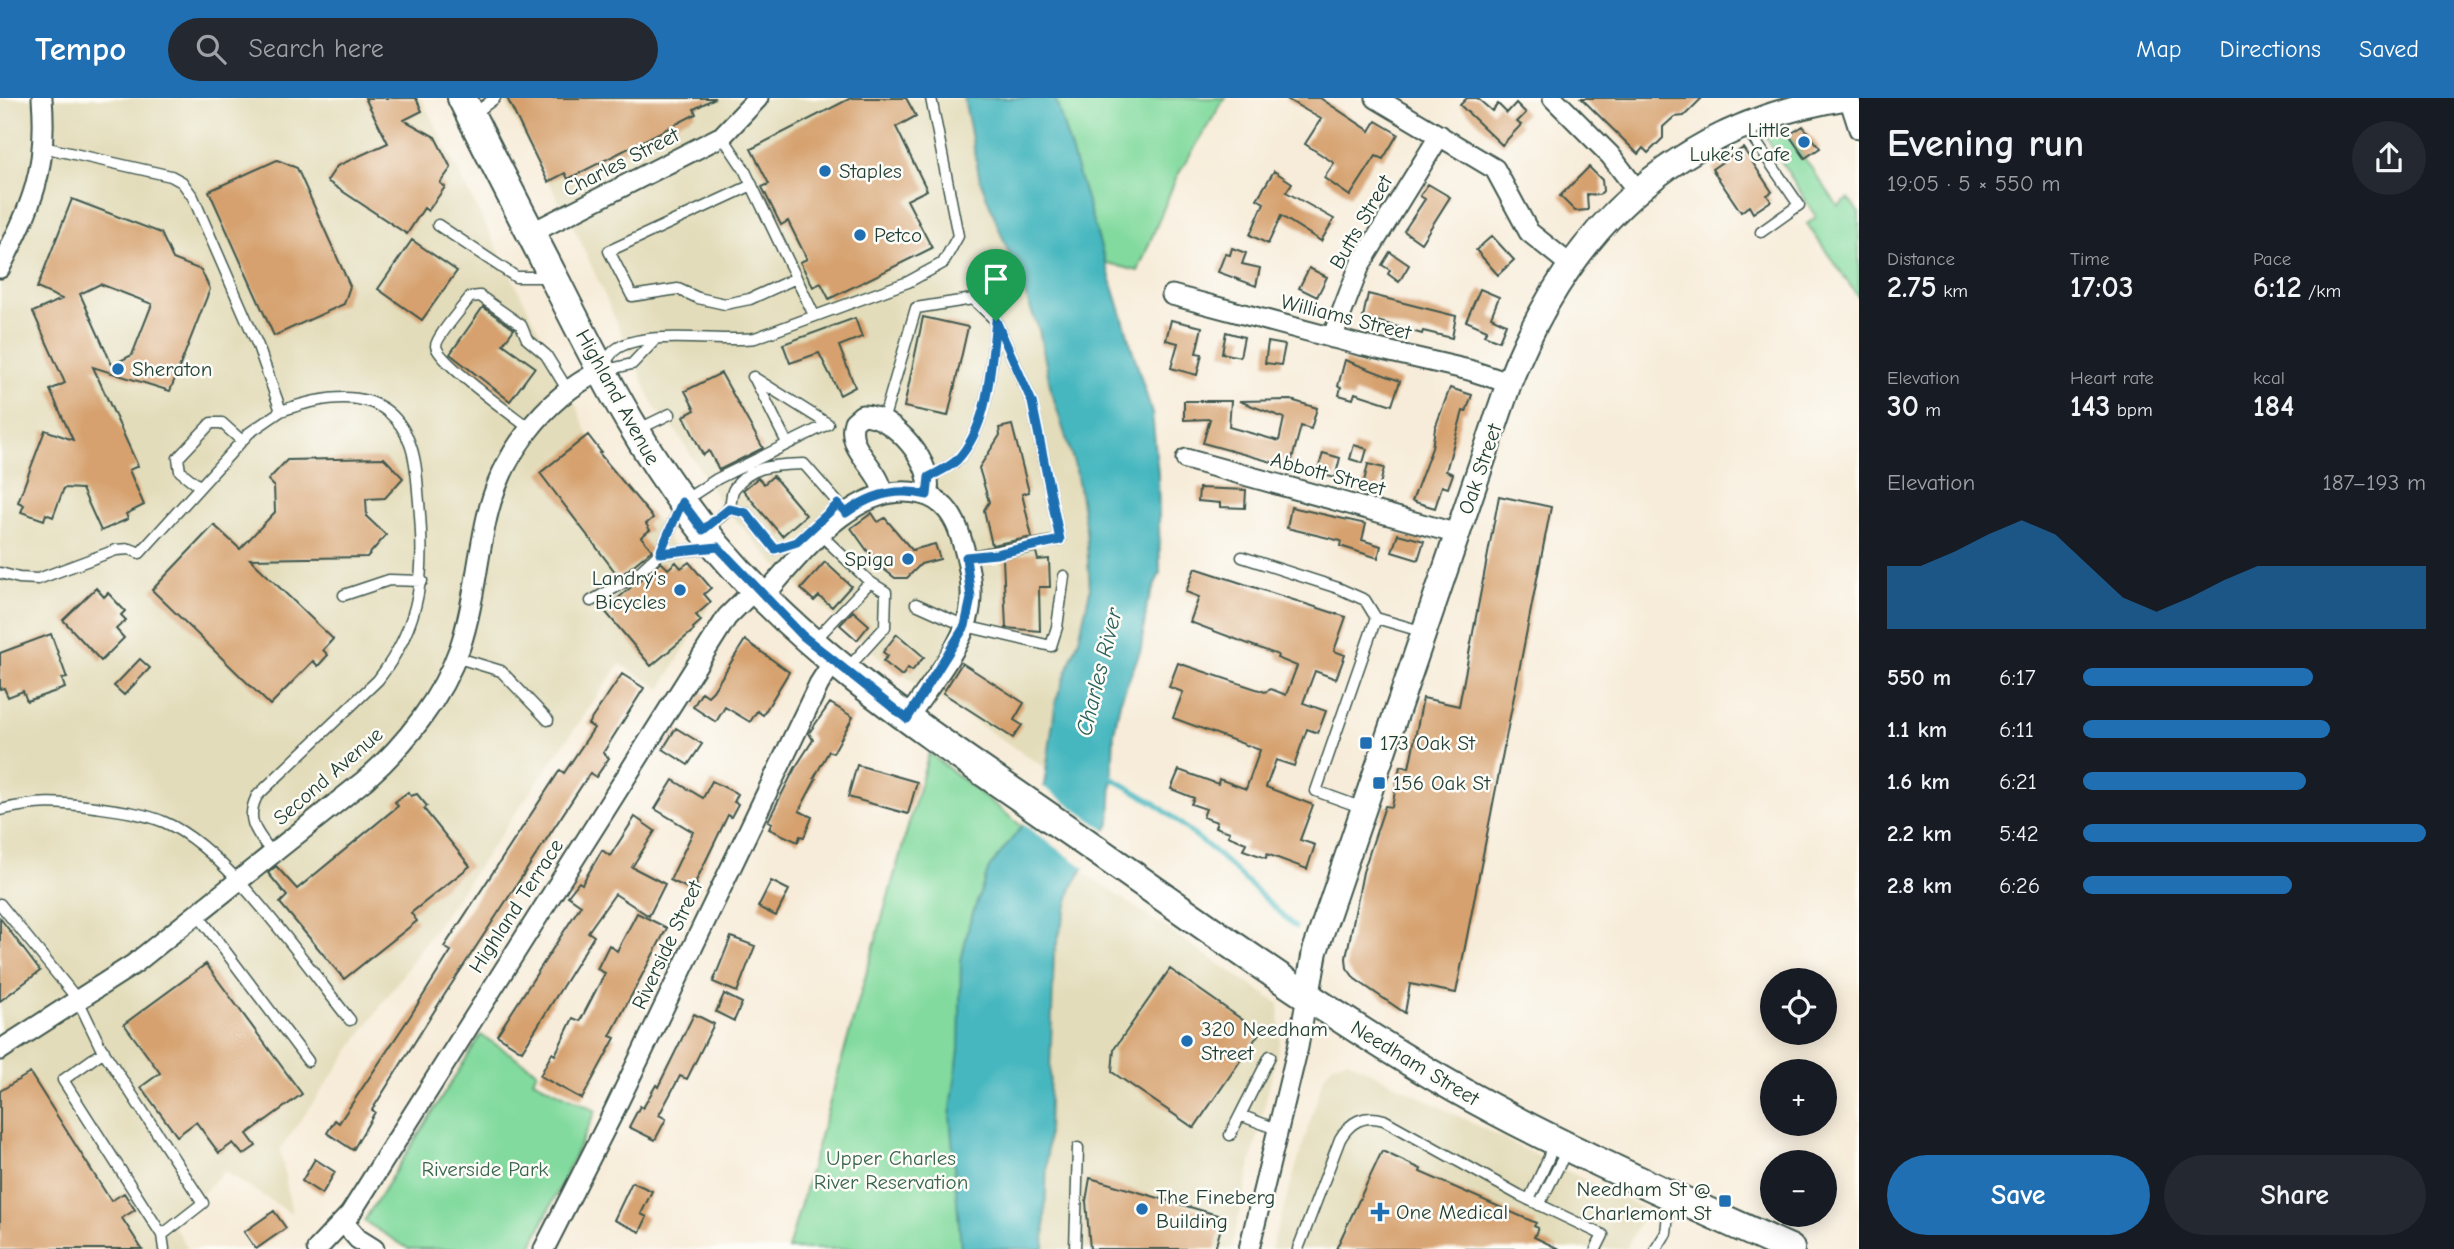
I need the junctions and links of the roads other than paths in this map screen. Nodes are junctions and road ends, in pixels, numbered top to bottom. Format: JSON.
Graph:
{"nodes":[{"id":1,"x":41,"y":98,"type":"edge"},
{"id":2,"x":495,"y":98,"type":"edge"},
{"id":3,"x":758,"y":98,"type":"edge"},
{"id":4,"x":931,"y":98,"type":"edge"},
{"id":5,"x":1376,"y":98,"type":"edge"},
{"id":6,"x":1553,"y":98,"type":"edge"},
{"id":7,"x":1846,"y":98,"type":"edge"},
{"id":8,"x":466,"y":107,"type":"edge"},
{"id":9,"x":1744,"y":125,"type":"junction"},
{"id":10,"x":1859,"y":129,"type":"edge"},
{"id":11,"x":1440,"y":135,"type":"junction"},
{"id":12,"x":722,"y":136,"type":"junction"},
{"id":13,"x":43,"y":147,"type":"junction"},
{"id":14,"x":752,"y":185,"type":"junction"},
{"id":15,"x":1636,"y":189,"type":"junction"},
{"id":16,"x":438,"y":225,"type":"dead end"},
{"id":17,"x":1761,"y":232,"type":"dead end"},
{"id":18,"x":531,"y":233,"type":"junction"},
{"id":19,"x":1,"y":264,"type":"edge"},
{"id":20,"x":1569,"y":264,"type":"junction"},
{"id":21,"x":553,"y":277,"type":"junction"},
{"id":22,"x":796,"y":278,"type":"junction"},
{"id":23,"x":1172,"y":295,"type":"dead end"},
{"id":24,"x":810,"y":317,"type":"junction"},
{"id":25,"x":996,"y":321,"type":"junction"},
{"id":26,"x":1332,"y":338,"type":"junction"},
{"id":27,"x":654,"y":341,"type":"junction"},
{"id":28,"x":600,"y":371,"type":"junction"},
{"id":29,"x":1509,"y":383,"type":"junction"},
{"id":30,"x":567,"y":389,"type":"junction"},
{"id":31,"x":281,"y":411,"type":"junction"},
{"id":32,"x":670,"y":414,"type":"dead end"},
{"id":33,"x":883,"y":421,"type":"junction"},
{"id":34,"x":530,"y":429,"type":"junction"},
{"id":35,"x":634,"y":431,"type":"junction"},
{"id":36,"x":242,"y":440,"type":"junction"},
{"id":37,"x":787,"y":443,"type":"junction"},
{"id":38,"x":1186,"y":459,"type":"dead end"},
{"id":39,"x":928,"y":486,"type":"junction"},
{"id":40,"x":200,"y":487,"type":"junction"},
{"id":41,"x":883,"y":494,"type":"junction"},
{"id":42,"x":682,"y":502,"type":"junction"},
{"id":43,"x":842,"y":508,"type":"junction"},
{"id":44,"x":729,"y":509,"type":"junction"},
{"id":45,"x":1458,"y":534,"type":"junction"},
{"id":46,"x":821,"y":535,"type":"junction"},
{"id":47,"x":710,"y":539,"type":"junction"},
{"id":48,"x":660,"y":553,"type":"junction"},
{"id":49,"x":966,"y":557,"type":"junction"},
{"id":50,"x":1242,"y":557,"type":"dead end"},
{"id":51,"x":0,"y":573,"type":"edge"},
{"id":52,"x":1064,"y":576,"type":"dead end"},
{"id":53,"x":422,"y":581,"type":"junction"},
{"id":54,"x":870,"y":582,"type":"junction"},
{"id":55,"x":759,"y":593,"type":"junction"},
{"id":56,"x":344,"y":595,"type":"dead end"},
{"id":57,"x":591,"y":601,"type":"dead end"},
{"id":58,"x":916,"y":604,"type":"dead end"},
{"id":59,"x":1376,"y":618,"type":"junction"},
{"id":60,"x":965,"y":626,"type":"junction"},
{"id":61,"x":1424,"y":632,"type":"junction"},
{"id":62,"x":455,"y":657,"type":"junction"},
{"id":63,"x":830,"y":659,"type":"junction"},
{"id":64,"x":907,"y":719,"type":"junction"},
{"id":65,"x":548,"y":720,"type":"dead end"},
{"id":66,"x":1364,"y":809,"type":"junction"},
{"id":67,"x":0,"y":810,"type":"edge"},
{"id":68,"x":1068,"y":830,"type":"joint"},
{"id":69,"x":273,"y":854,"type":"junction"},
{"id":70,"x":239,"y":882,"type":"junction"},
{"id":71,"x":0,"y":905,"type":"edge"},
{"id":72,"x":198,"y":915,"type":"junction"},
{"id":73,"x":1307,"y":996,"type":"junction"},
{"id":74,"x":78,"y":1000,"type":"junction"},
{"id":75,"x":350,"y":1020,"type":"dead end"},
{"id":76,"x":0,"y":1050,"type":"edge"},
{"id":77,"x":104,"y":1051,"type":"junction"},
{"id":78,"x":1270,"y":1056,"type":"dead end"},
{"id":79,"x":308,"y":1061,"type":"dead end"},
{"id":80,"x":1240,"y":1115,"type":"junction"},
{"id":81,"x":1279,"y":1130,"type":"junction"},
{"id":82,"x":1230,"y":1135,"type":"dead end"},
{"id":83,"x":1560,"y":1144,"type":"junction"},
{"id":84,"x":1078,"y":1148,"type":"dead end"},
{"id":85,"x":1670,"y":1196,"type":"junction"},
{"id":86,"x":1534,"y":1203,"type":"junction"},
{"id":87,"x":344,"y":1223,"type":"junction"},
{"id":88,"x":162,"y":1235,"type":"junction"},
{"id":89,"x":1252,"y":1246,"type":"edge"},
{"id":90,"x":164,"y":1249,"type":"edge"},
{"id":91,"x":317,"y":1249,"type":"edge"},
{"id":92,"x":374,"y":1249,"type":"edge"},
{"id":93,"x":544,"y":1249,"type":"edge"},
{"id":94,"x":1074,"y":1249,"type":"edge"},
{"id":95,"x":1298,"y":1249,"type":"edge"},
{"id":96,"x":1596,"y":1249,"type":"edge"},
{"id":97,"x":1656,"y":1249,"type":"edge"},
{"id":98,"x":1790,"y":1249,"type":"edge"}],
"edges":[{"from":1,"to":13,"type":"street"},
{"from":2,"to":8,"type":"lane"},
{"from":3,"to":12,"type":"street","name":"Charles Street"},
{"from":4,"to":24,"type":"lane"},
{"from":5,"to":11,"type":"street"},
{"from":6,"to":15,"type":"street"},
{"from":7,"to":9,"type":"street","name":"Oak Street"},
{"from":7,"to":10,"type":"street"},
{"from":8,"to":18,"type":"main road","name":"Highland Avenue"},
{"from":9,"to":15,"type":"street","name":"Oak Street"},
{"from":9,"to":17,"type":"lane"},
{"from":11,"to":20,"type":"street"},
{"from":11,"to":26,"type":"street","name":"Butts Street"},
{"from":12,"to":14,"type":"lane"},
{"from":12,"to":18,"type":"street","name":"Charles Street"},
{"from":13,"to":19,"type":"street"},
{"from":13,"to":31,"type":"lane"},
{"from":14,"to":22,"type":"lane"},
{"from":14,"to":22,"type":"lane"},
{"from":15,"to":20,"type":"street","name":"Oak Street"},
{"from":16,"to":21,"type":"lane"},
{"from":18,"to":21,"type":"main road","name":"Highland Avenue"},
{"from":20,"to":29,"type":"street","name":"Oak Street"},
{"from":21,"to":28,"type":"main road","name":"Highland Avenue"},
{"from":22,"to":24,"type":"lane"},
{"from":23,"to":26,"type":"street","name":"Williams Street"},
{"from":24,"to":27,"type":"lane"},
{"from":25,"to":33,"type":"lane"},
{"from":25,"to":39,"type":"lane"},
{"from":25,"to":49,"type":"lane"},
{"from":26,"to":29,"type":"street","name":"Williams Street"},
{"from":27,"to":28,"type":"lane"},
{"from":27,"to":28,"type":"lane"},
{"from":28,"to":30,"type":"street","name":"Second Avenue"},
{"from":28,"to":35,"type":"main road","name":"Highland Avenue"},
{"from":29,"to":45,"type":"street","name":"Oak Street"},
{"from":30,"to":34,"type":"street","name":"Second Avenue"},
{"from":30,"to":34,"type":"lane"},
{"from":31,"to":36,"type":"lane"},
{"from":31,"to":53,"type":"lane"},
{"from":32,"to":35,"type":"lane"},
{"from":33,"to":39,"type":"street"},
{"from":33,"to":41,"type":"street"},
{"from":34,"to":62,"type":"street","name":"Second Avenue"},
{"from":35,"to":42,"type":"main road","name":"Highland Avenue"},
{"from":36,"to":40,"type":"lane"},
{"from":36,"to":40,"type":"lane"},
{"from":37,"to":37,"type":"lane"},
{"from":37,"to":42,"type":"lane"},
{"from":38,"to":45,"type":"street","name":"Abbott Street"},
{"from":39,"to":41,"type":"street"},
{"from":39,"to":49,"type":"street"},
{"from":40,"to":51,"type":"lane"},
{"from":41,"to":43,"type":"street","name":"Highland Terrace"},
{"from":42,"to":47,"type":"main road","name":"Highland Avenue"},
{"from":42,"to":48,"type":"lane"},
{"from":43,"to":44,"type":"lane"},
{"from":43,"to":44,"type":"lane"},
{"from":43,"to":46,"type":"street","name":"Highland Terrace"},
{"from":44,"to":47,"type":"lane"},
{"from":45,"to":61,"type":"street","name":"Oak Street"},
{"from":46,"to":54,"type":"lane"},
{"from":46,"to":55,"type":"street","name":"Highland Terrace"},
{"from":47,"to":48,"type":"lane"},
{"from":47,"to":55,"type":"main road","name":"Highland Avenue"},
{"from":48,"to":57,"type":"lane"},
{"from":49,"to":60,"type":"street"},
{"from":50,"to":59,"type":"lane"},
{"from":52,"to":60,"type":"lane"},
{"from":53,"to":56,"type":"lane"},
{"from":53,"to":69,"type":"lane"},
{"from":54,"to":63,"type":"lane"},
{"from":54,"to":63,"type":"lane"},
{"from":55,"to":63,"type":"main road","name":"Highland Avenue"},
{"from":55,"to":87,"type":"street","name":"Highland Terrace"},
{"from":58,"to":60,"type":"lane"},
{"from":59,"to":61,"type":"lane"},
{"from":59,"to":66,"type":"lane"},
{"from":60,"to":64,"type":"street"},
{"from":61,"to":66,"type":"street","name":"Oak Street"},
{"from":62,"to":65,"type":"lane"},
{"from":62,"to":69,"type":"street","name":"Second Avenue"},
{"from":63,"to":64,"type":"main road","name":"Highland Avenue"},
{"from":63,"to":93,"type":"street","name":"Riverside Street"},
{"from":64,"to":68,"type":"main road","name":"Highland Avenue"},
{"from":66,"to":73,"type":"street","name":"Oak Street"},
{"from":67,"to":70,"type":"lane"},
{"from":68,"to":73,"type":"main road","name":"Needham Street"},
{"from":69,"to":70,"type":"street","name":"Second Avenue"},
{"from":70,"to":72,"type":"street","name":"Second Avenue"},
{"from":70,"to":75,"type":"lane"},
{"from":71,"to":74,"type":"lane"},
{"from":72,"to":74,"type":"street","name":"Second Avenue"},
{"from":72,"to":79,"type":"lane"},
{"from":73,"to":81,"type":"street"},
{"from":73,"to":83,"type":"main road","name":"Needham Street"},
{"from":74,"to":76,"type":"street","name":"Second Avenue"},
{"from":74,"to":77,"type":"lane"},
{"from":77,"to":88,"type":"lane"},
{"from":77,"to":88,"type":"lane"},
{"from":78,"to":80,"type":"lane"},
{"from":80,"to":81,"type":"lane"},
{"from":80,"to":82,"type":"lane"},
{"from":81,"to":89,"type":"street"},
{"from":83,"to":85,"type":"main road","name":"Needham Street"},
{"from":83,"to":86,"type":"lane"},
{"from":83,"to":86,"type":"lane"},
{"from":84,"to":94,"type":"lane"},
{"from":85,"to":97,"type":"lane"},
{"from":85,"to":98,"type":"main road","name":"Needham Street"},
{"from":86,"to":95,"type":"lane"},
{"from":86,"to":96,"type":"lane"},
{"from":87,"to":91,"type":"street","name":"Highland Terrace"},
{"from":87,"to":92,"type":"street"},
{"from":88,"to":90,"type":"lane"}]}
